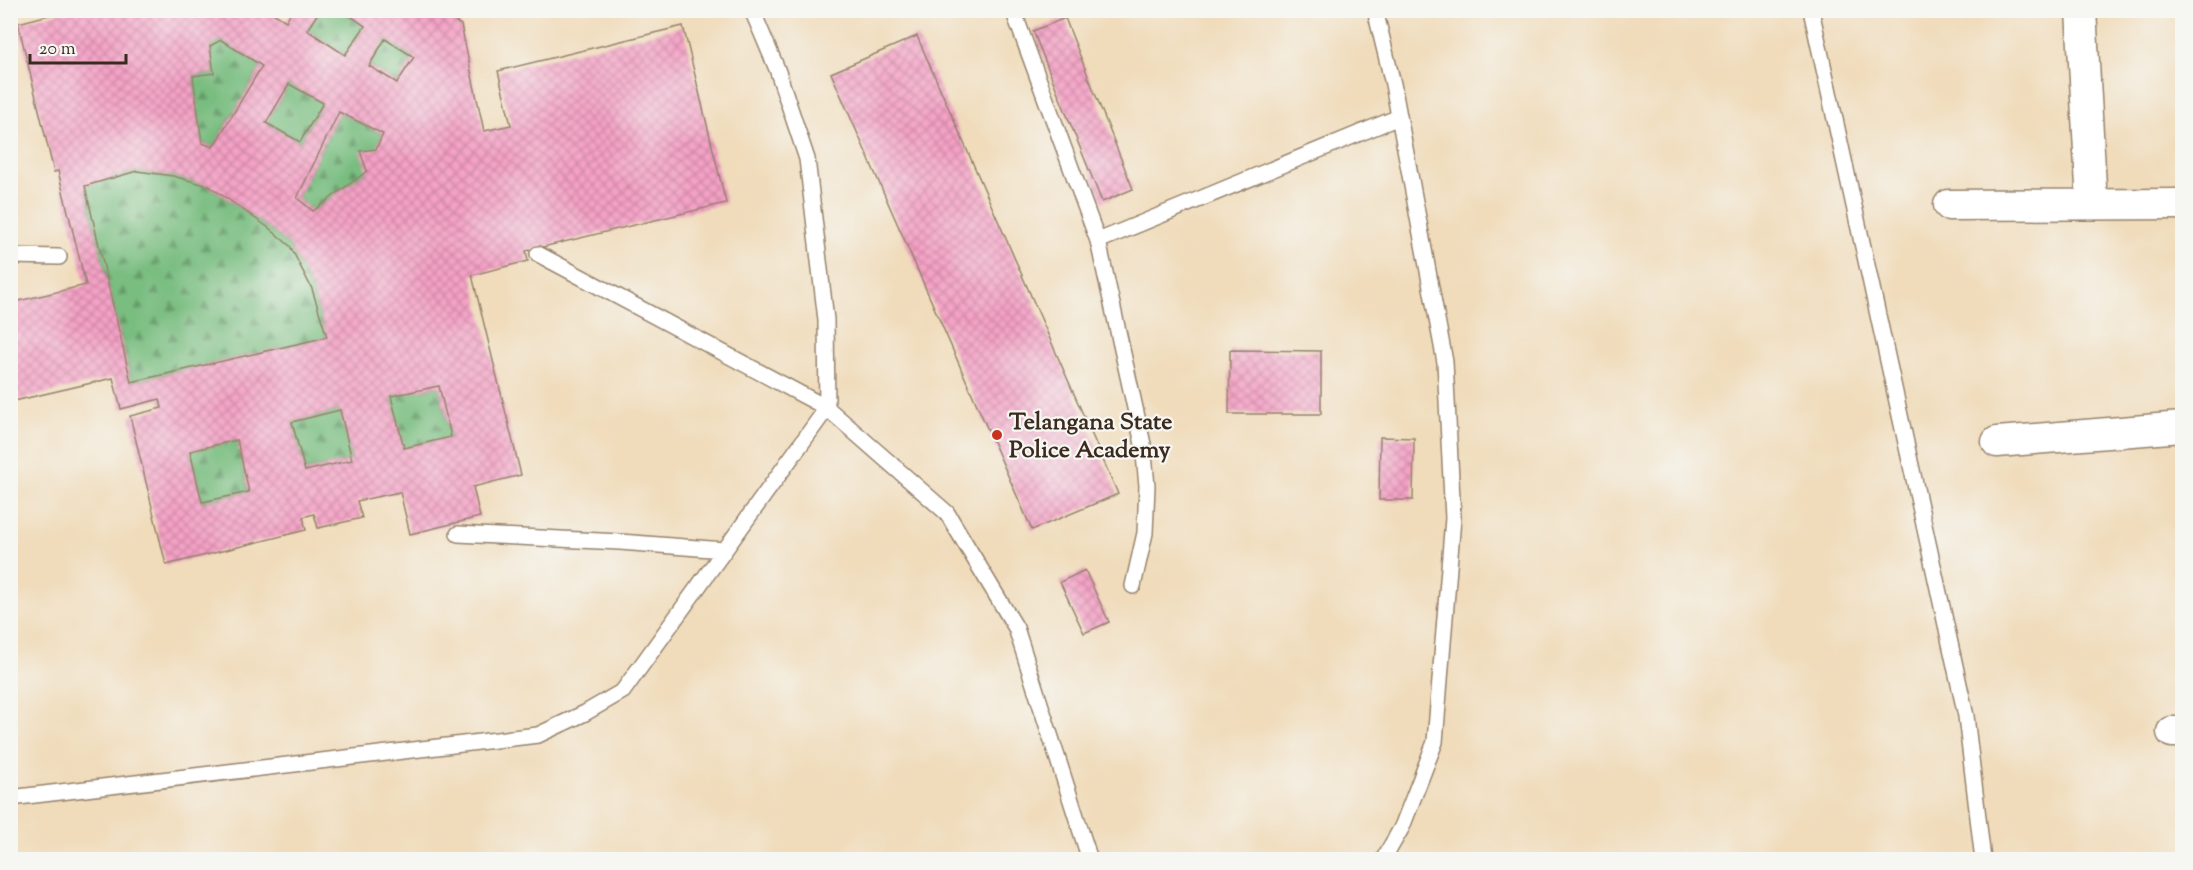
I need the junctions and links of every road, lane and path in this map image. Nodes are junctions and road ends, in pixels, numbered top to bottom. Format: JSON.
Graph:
{"nodes":[{"id":1,"x":752,"y":10,"type":"edge"},
{"id":2,"x":1013,"y":10,"type":"edge"},
{"id":3,"x":1375,"y":10,"type":"edge"},
{"id":4,"x":1811,"y":10,"type":"edge"},
{"id":5,"x":2080,"y":10,"type":"edge"},
{"id":6,"x":1399,"y":117,"type":"junction"},
{"id":7,"x":2092,"y":204,"type":"junction"},
{"id":8,"x":2182,"y":204,"type":"edge"},
{"id":9,"x":1949,"y":205,"type":"dead end"},
{"id":10,"x":1098,"y":241,"type":"junction"},
{"id":11,"x":538,"y":254,"type":"dead end"},
{"id":12,"x":10,"y":256,"type":"edge"},
{"id":13,"x":59,"y":257,"type":"dead end"},
{"id":14,"x":827,"y":408,"type":"junction"},
{"id":15,"x":2182,"y":427,"type":"edge"},
{"id":16,"x":1996,"y":442,"type":"dead end"},
{"id":17,"x":458,"y":534,"type":"dead end"},
{"id":18,"x":724,"y":550,"type":"junction"},
{"id":19,"x":1133,"y":586,"type":"dead end"},
{"id":20,"x":10,"y":798,"type":"edge"},
{"id":21,"x":1090,"y":860,"type":"edge"},
{"id":22,"x":1383,"y":860,"type":"edge"},
{"id":23,"x":1983,"y":860,"type":"edge"}],
"edges":[{"from":1,"to":14,"type":"lane"},
{"from":2,"to":10,"type":"lane"},
{"from":3,"to":6,"type":"lane"},
{"from":4,"to":23,"type":"lane"},
{"from":5,"to":7,"type":"street"},
{"from":6,"to":10,"type":"lane"},
{"from":6,"to":22,"type":"lane"},
{"from":7,"to":8,"type":"street"},
{"from":7,"to":9,"type":"street"},
{"from":10,"to":19,"type":"lane"},
{"from":11,"to":14,"type":"lane"},
{"from":12,"to":13,"type":"lane"},
{"from":14,"to":18,"type":"lane"},
{"from":14,"to":21,"type":"lane"},
{"from":15,"to":16,"type":"street"},
{"from":17,"to":18,"type":"lane"},
{"from":18,"to":20,"type":"lane"}]}
